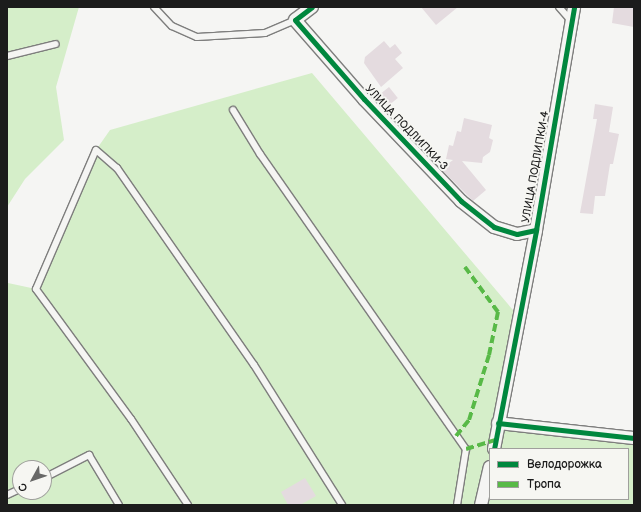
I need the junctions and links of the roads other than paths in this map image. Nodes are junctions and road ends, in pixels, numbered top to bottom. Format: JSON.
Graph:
{"nodes":[{"id":1,"x":154,"y":7,"type":"edge"},
{"id":2,"x":312,"y":7,"type":"edge"},
{"id":3,"x":559,"y":7,"type":"edge"},
{"id":4,"x":574,"y":7,"type":"edge"},
{"id":5,"x":295,"y":20,"type":"junction"},
{"id":6,"x":571,"y":22,"type":"junction"},
{"id":7,"x":56,"y":44,"type":"dead end"},
{"id":8,"x":7,"y":56,"type":"edge"},
{"id":9,"x":233,"y":110,"type":"dead end"},
{"id":10,"x":536,"y":230,"type":"junction"},
{"id":11,"x":498,"y":424,"type":"junction"},
{"id":12,"x":634,"y":438,"type":"edge"},
{"id":13,"x":494,"y":448,"type":"edge"},
{"id":14,"x":489,"y":471,"type":"edge"},
{"id":15,"x":52,"y":474,"type":"edge"},
{"id":16,"x":119,"y":505,"type":"edge"},
{"id":17,"x":188,"y":505,"type":"edge"},
{"id":18,"x":342,"y":505,"type":"edge"},
{"id":19,"x":457,"y":505,"type":"edge"},
{"id":20,"x":481,"y":505,"type":"edge"}],
"edges":[{"from":1,"to":5,"type":"lane"},
{"from":2,"to":5,"type":"street"},
{"from":3,"to":6,"type":"lane"},
{"from":4,"to":6,"type":"street","name":"УЛИЦА ПОДЛИПКИ-4"},
{"from":5,"to":10,"type":"street","name":"УЛИЦА ПОДЛИПКИ-3"},
{"from":6,"to":10,"type":"street","name":"УЛИЦА ПОДЛИПКИ-4"},
{"from":7,"to":8,"type":"lane"},
{"from":9,"to":19,"type":"lane"},
{"from":10,"to":11,"type":"street","name":"УЛИЦА ПОДЛИПКИ-4"},
{"from":11,"to":12,"type":"street"},
{"from":11,"to":13,"type":"street","name":"УЛИЦА ПОДЛИПКИ-4"},
{"from":14,"to":20,"type":"street"},
{"from":15,"to":16,"type":"lane"},
{"from":17,"to":18,"type":"lane"}]}
